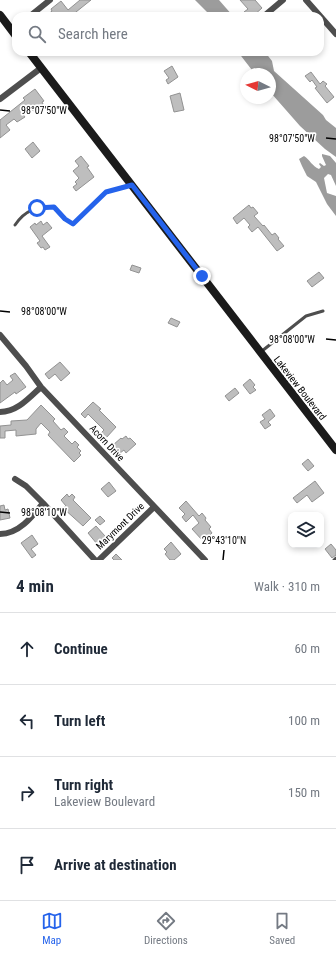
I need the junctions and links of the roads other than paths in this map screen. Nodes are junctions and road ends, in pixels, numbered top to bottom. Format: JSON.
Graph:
{"nodes":[{"id":1,"x":50,"y":0,"type":"edge"},
{"id":2,"x":283,"y":0,"type":"edge"},
{"id":3,"x":306,"y":0,"type":"edge"},
{"id":4,"x":35,"y":12,"type":"edge"},
{"id":5,"x":269,"y":12,"type":"edge"},
{"id":6,"x":317,"y":12,"type":"edge"},
{"id":7,"x":0,"y":15,"type":"edge"},
{"id":8,"x":324,"y":20,"type":"edge"},
{"id":9,"x":12,"y":29,"type":"edge"},
{"id":10,"x":335,"y":32,"type":"edge"},
{"id":11,"x":31,"y":56,"type":"edge"},
{"id":12,"x":41,"y":68,"type":"junction"},
{"id":13,"x":0,"y":99,"type":"edge"},
{"id":14,"x":132,"y":185,"type":"junction"},
{"id":15,"x":15,"y":226,"type":"dead end"},
{"id":16,"x":323,"y":311,"type":"dead end"},
{"id":17,"x":0,"y":335,"type":"edge"},
{"id":18,"x":260,"y":352,"type":"junction"},
{"id":19,"x":41,"y":388,"type":"junction"},
{"id":20,"x":0,"y":412,"type":"edge"},
{"id":21,"x":336,"y":450,"type":"edge"},
{"id":22,"x":15,"y":479,"type":"dead end"},
{"id":23,"x":43,"y":503,"type":"junction"},
{"id":24,"x":154,"y":507,"type":"junction"},
{"id":25,"x":0,"y":534,"type":"edge"},
{"id":26,"x":95,"y":560,"type":"edge"},
{"id":27,"x":99,"y":560,"type":"edge"},
{"id":28,"x":205,"y":560,"type":"edge"}],
"edges":[{"from":1,"to":4,"type":"street"},
{"from":2,"to":5,"type":"street"},
{"from":3,"to":6,"type":"street"},
{"from":7,"to":9,"type":"street"},
{"from":8,"to":10,"type":"street"},
{"from":11,"to":12,"type":"street","name":"Lakeview Boulevard"},
{"from":12,"to":13,"type":"street"},
{"from":12,"to":14,"type":"street","name":"Lakeview Boulevard"},
{"from":14,"to":15,"type":"lane"},
{"from":14,"to":18,"type":"street","name":"Lakeview Boulevard"},
{"from":16,"to":18,"type":"lane"},
{"from":17,"to":19,"type":"street","name":"Acorn Drive"},
{"from":18,"to":21,"type":"street","name":"Lakeview Boulevard"},
{"from":19,"to":20,"type":"street"},
{"from":19,"to":24,"type":"street","name":"Acorn Drive"},
{"from":22,"to":23,"type":"street"},
{"from":23,"to":25,"type":"street"},
{"from":23,"to":26,"type":"street"},
{"from":24,"to":27,"type":"street","name":"Marymont Drive"},
{"from":24,"to":28,"type":"street","name":"Acorn Drive"}]}
